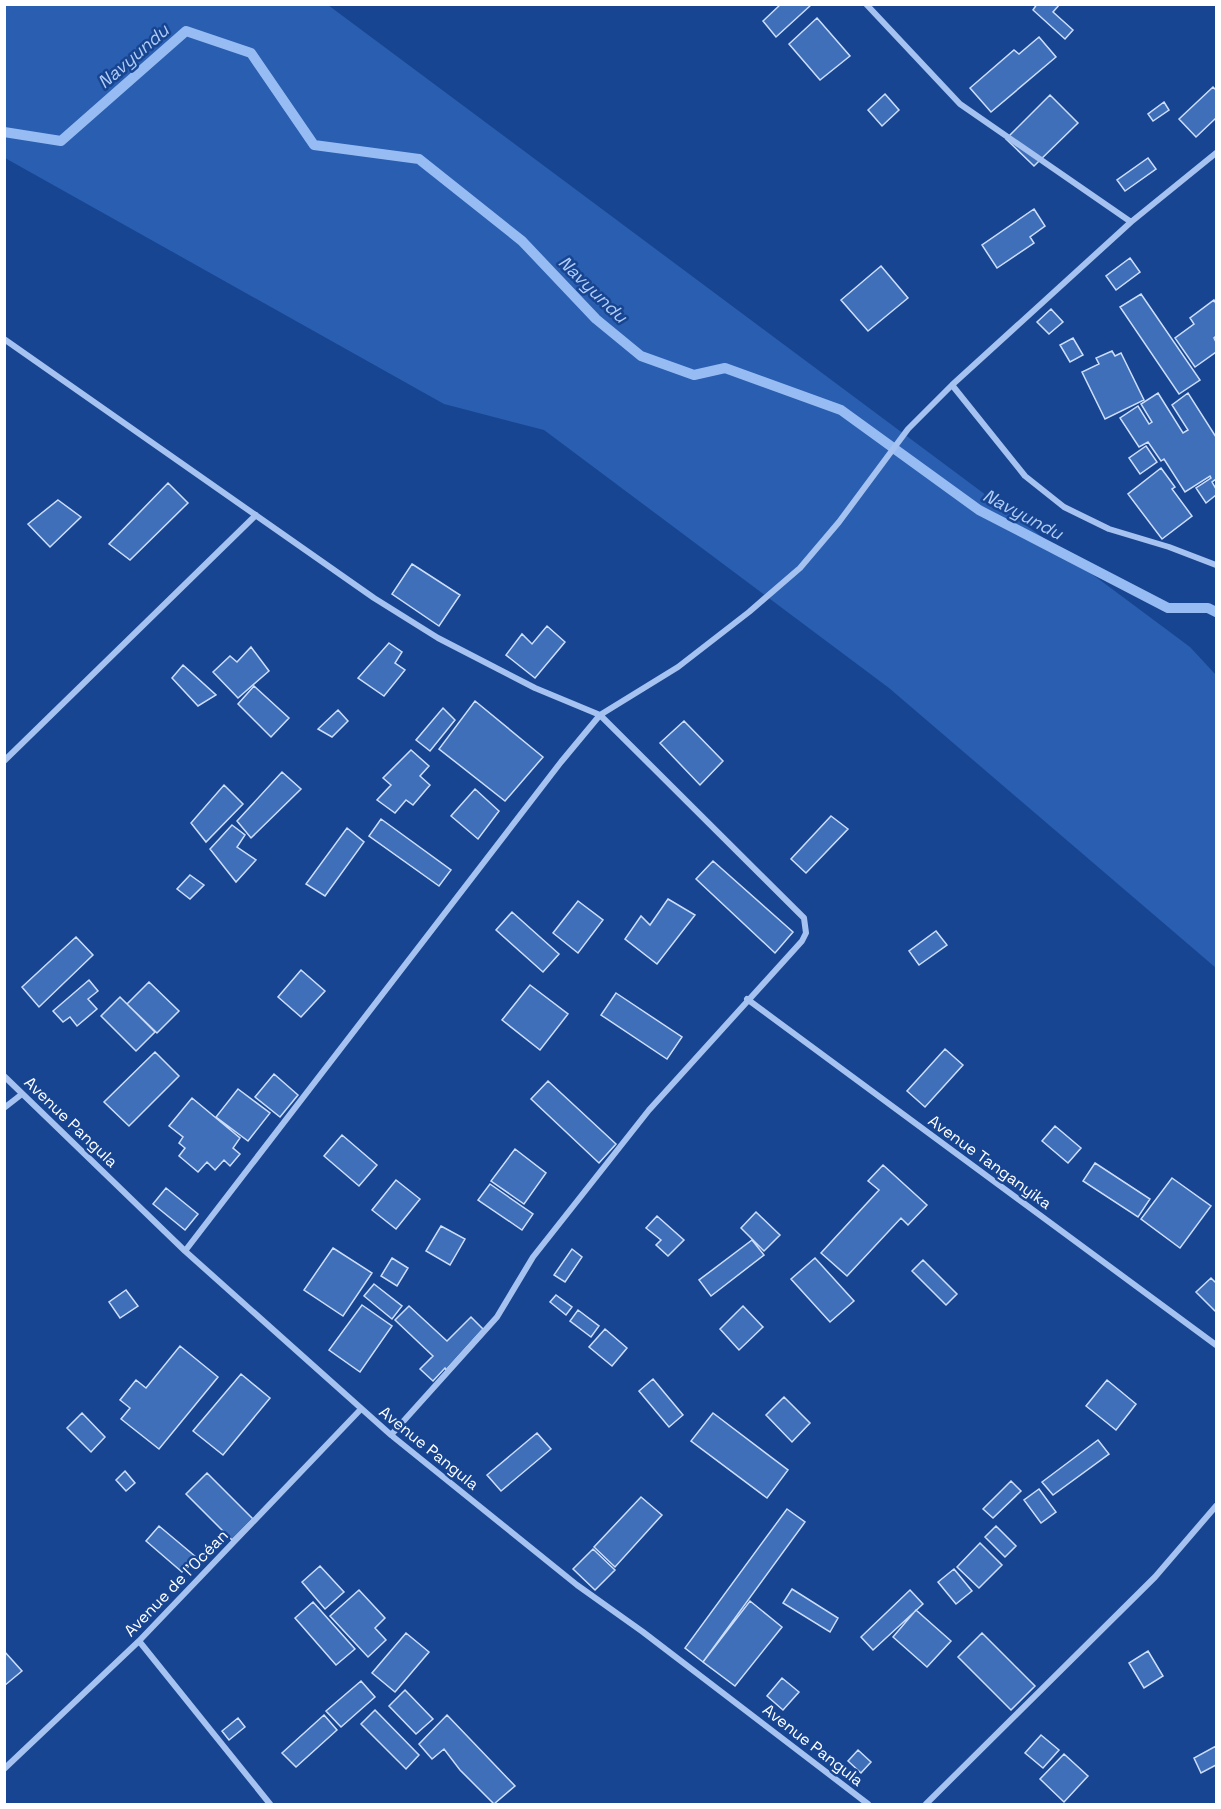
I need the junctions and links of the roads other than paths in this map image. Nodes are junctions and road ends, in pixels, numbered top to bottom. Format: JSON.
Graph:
{"nodes":[{"id":1,"x":866,"y":4,"type":"edge"},
{"id":2,"x":1216,"y":153,"type":"edge"},
{"id":3,"x":1131,"y":222,"type":"junction"},
{"id":4,"x":4,"y":339,"type":"edge"},
{"id":5,"x":952,"y":385,"type":"junction"},
{"id":6,"x":256,"y":515,"type":"junction"},
{"id":7,"x":1216,"y":565,"type":"edge"},
{"id":8,"x":600,"y":715,"type":"junction"},
{"id":9,"x":4,"y":761,"type":"edge"},
{"id":10,"x":747,"y":999,"type":"junction"},
{"id":11,"x":4,"y":1076,"type":"edge"},
{"id":12,"x":22,"y":1094,"type":"junction"},
{"id":13,"x":4,"y":1108,"type":"edge"},
{"id":14,"x":185,"y":1251,"type":"junction"},
{"id":15,"x":1216,"y":1345,"type":"edge"},
{"id":16,"x":361,"y":1409,"type":"junction"},
{"id":17,"x":391,"y":1435,"type":"junction"},
{"id":18,"x":1216,"y":1506,"type":"edge"},
{"id":19,"x":139,"y":1641,"type":"junction"},
{"id":20,"x":4,"y":1769,"type":"edge"},
{"id":21,"x":270,"y":1804,"type":"edge"},
{"id":22,"x":868,"y":1804,"type":"edge"},
{"id":23,"x":926,"y":1804,"type":"edge"}],
"edges":[{"from":1,"to":3,"type":"street"},
{"from":2,"to":3,"type":"street"},
{"from":3,"to":5,"type":"street"},
{"from":4,"to":6,"type":"street"},
{"from":5,"to":7,"type":"street"},
{"from":5,"to":8,"type":"street"},
{"from":6,"to":8,"type":"street"},
{"from":6,"to":9,"type":"street"},
{"from":8,"to":10,"type":"street"},
{"from":8,"to":14,"type":"street"},
{"from":10,"to":15,"type":"street","name":"Avenue Tanganyika"},
{"from":10,"to":17,"type":"street"},
{"from":11,"to":12,"type":"street","name":"Avenue Pangula"},
{"from":12,"to":13,"type":"street"},
{"from":12,"to":14,"type":"street","name":"Avenue Pangula"},
{"from":14,"to":16,"type":"street","name":"Avenue Pangula"},
{"from":16,"to":17,"type":"street","name":"Avenue Pangula"},
{"from":16,"to":19,"type":"street","name":"Avenue de l'Océan"},
{"from":17,"to":22,"type":"street","name":"Avenue Pangula"},
{"from":18,"to":23,"type":"street"},
{"from":19,"to":20,"type":"street","name":"Avenue de l'Océan"},
{"from":19,"to":21,"type":"street"}]}
